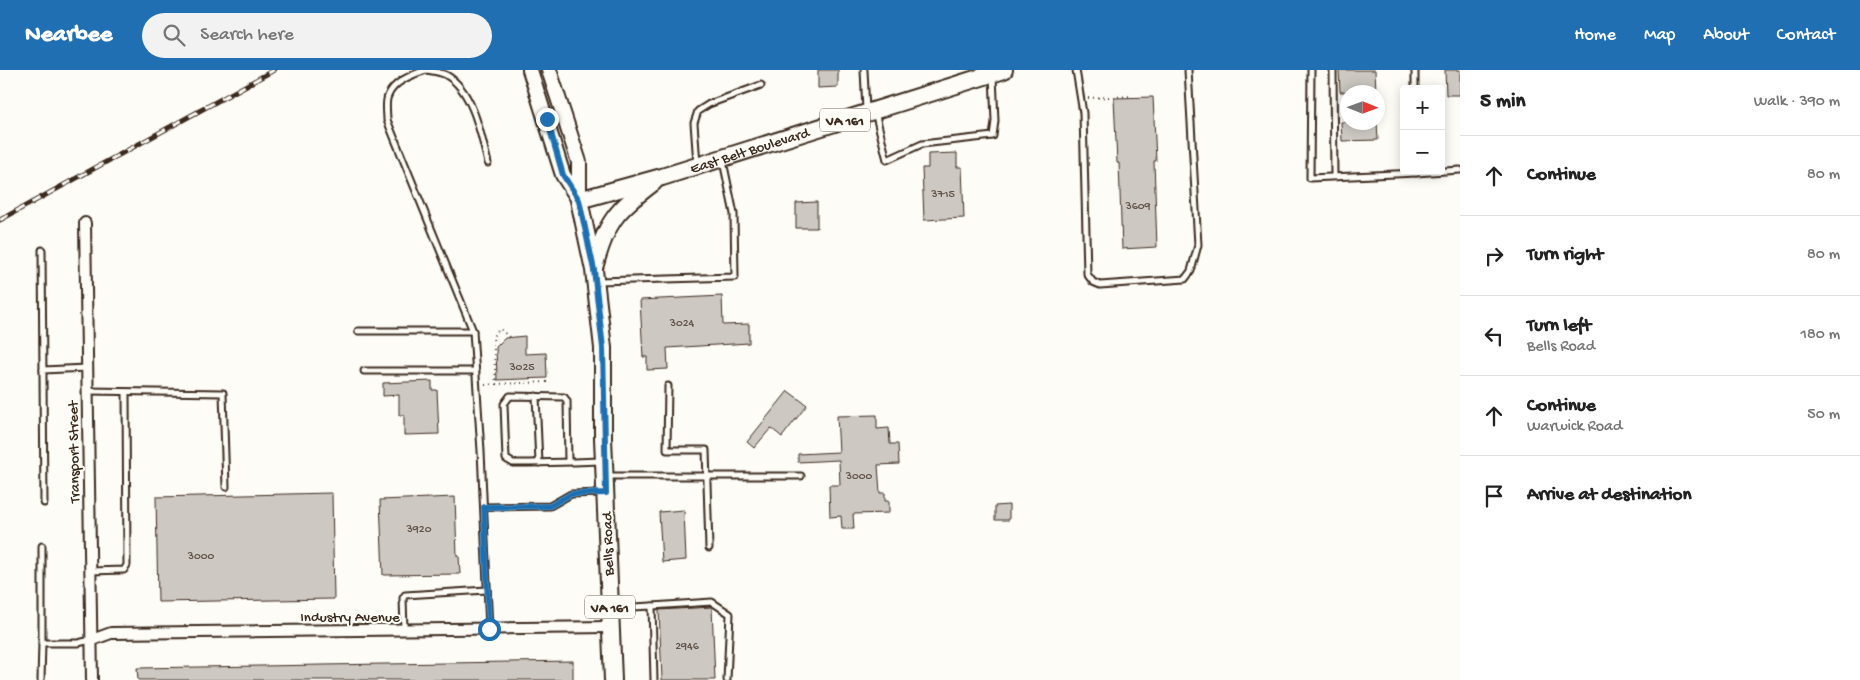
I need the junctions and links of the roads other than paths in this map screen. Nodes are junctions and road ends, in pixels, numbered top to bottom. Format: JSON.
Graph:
{"nodes":[{"id":1,"x":426,"y":70,"type":"edge"},
{"id":2,"x":530,"y":70,"type":"edge"},
{"id":3,"x":549,"y":70,"type":"edge"},
{"id":4,"x":864,"y":70,"type":"edge"},
{"id":5,"x":1076,"y":70,"type":"edge"},
{"id":6,"x":1188,"y":70,"type":"edge"},
{"id":7,"x":1311,"y":70,"type":"edge"},
{"id":8,"x":1333,"y":70,"type":"edge"},
{"id":9,"x":1415,"y":70,"type":"edge"},
{"id":10,"x":999,"y":72,"type":"edge"},
{"id":11,"x":761,"y":85,"type":"dead end"},
{"id":12,"x":1415,"y":85,"type":"edge"},
{"id":13,"x":870,"y":112,"type":"junction"},
{"id":14,"x":722,"y":158,"type":"junction"},
{"id":15,"x":488,"y":163,"type":"dead end"},
{"id":16,"x":697,"y":166,"type":"junction"},
{"id":17,"x":1460,"y":170,"type":"edge"},
{"id":18,"x":1445,"y":171,"type":"edge"},
{"id":19,"x":1400,"y":173,"type":"edge"},
{"id":20,"x":1334,"y":176,"type":"junction"},
{"id":21,"x":662,"y":177,"type":"junction"},
{"id":22,"x":579,"y":200,"type":"junction"},
{"id":23,"x":85,"y":223,"type":"dead end"},
{"id":24,"x":42,"y":250,"type":"dead end"},
{"id":25,"x":594,"y":275,"type":"junction"},
{"id":26,"x":358,"y":331,"type":"dead end"},
{"id":27,"x":474,"y":331,"type":"junction"},
{"id":28,"x":87,"y":368,"type":"junction"},
{"id":29,"x":43,"y":370,"type":"junction"},
{"id":30,"x":364,"y":371,"type":"dead end"},
{"id":31,"x":476,"y":371,"type":"junction"},
{"id":32,"x":668,"y":386,"type":"dead end"},
{"id":33,"x":88,"y":391,"type":"junction"},
{"id":34,"x":126,"y":392,"type":"junction"},
{"id":35,"x":536,"y":396,"type":"junction"},
{"id":36,"x":568,"y":462,"type":"junction"},
{"id":37,"x":539,"y":463,"type":"junction"},
{"id":38,"x":605,"y":468,"type":"junction"},
{"id":39,"x":801,"y":476,"type":"dead end"},
{"id":40,"x":707,"y":477,"type":"junction"},
{"id":41,"x":226,"y":486,"type":"dead end"},
{"id":42,"x":606,"y":493,"type":"junction"},
{"id":43,"x":44,"y":503,"type":"dead end"},
{"id":44,"x":484,"y":507,"type":"junction"},
{"id":45,"x":42,"y":546,"type":"dead end"},
{"id":46,"x":709,"y":548,"type":"dead end"},
{"id":47,"x":90,"y":571,"type":"junction"},
{"id":48,"x":487,"y":590,"type":"junction"},
{"id":49,"x":652,"y":606,"type":"junction"},
{"id":50,"x":610,"y":608,"type":"junction"},
{"id":51,"x":610,"y":627,"type":"junction"},
{"id":52,"x":489,"y":629,"type":"junction"},
{"id":53,"x":404,"y":630,"type":"junction"},
{"id":54,"x":92,"y":640,"type":"junction"},
{"id":55,"x":42,"y":643,"type":"junction"},
{"id":56,"x":41,"y":680,"type":"edge"},
{"id":57,"x":92,"y":680,"type":"edge"},
{"id":58,"x":613,"y":680,"type":"edge"},
{"id":59,"x":654,"y":680,"type":"edge"},
{"id":60,"x":727,"y":680,"type":"edge"}],
"edges":[{"from":1,"to":15,"type":"lane"},
{"from":1,"to":27,"type":"lane"},
{"from":2,"to":22,"type":"main road"},
{"from":3,"to":22,"type":"main road"},
{"from":4,"to":13,"type":"lane"},
{"from":5,"to":6,"type":"lane"},
{"from":7,"to":20,"type":"lane"},
{"from":8,"to":20,"type":"lane"},
{"from":9,"to":12,"type":"lane"},
{"from":10,"to":13,"type":"main road","name":"East Belt Boulevard","number":"VA 161"},
{"from":10,"to":13,"type":"lane"},
{"from":11,"to":16,"type":"lane"},
{"from":13,"to":14,"type":"main road","name":"East Belt Boulevard","number":"VA 161"},
{"from":14,"to":16,"type":"main road","name":"East Belt Boulevard","number":"VA 161"},
{"from":14,"to":25,"type":"lane"},
{"from":16,"to":21,"type":"main road","name":"East Belt Boulevard","number":"VA 161"},
{"from":17,"to":18,"type":"lane"},
{"from":19,"to":20,"type":"lane"},
{"from":21,"to":22,"type":"main road","name":"East Belt Boulevard","number":"VA 161"},
{"from":21,"to":25,"type":"main road","number":"VA 161"},
{"from":22,"to":25,"type":"main road","name":"Bells Road","number":"VA 161"},
{"from":23,"to":28,"type":"street","name":"Transport Street"},
{"from":24,"to":29,"type":"lane"},
{"from":25,"to":38,"type":"main road","name":"Bells Road","number":"VA 161"},
{"from":26,"to":27,"type":"lane"},
{"from":27,"to":31,"type":"lane"},
{"from":28,"to":29,"type":"lane"},
{"from":28,"to":33,"type":"street","name":"Transport Street"},
{"from":29,"to":43,"type":"lane"},
{"from":30,"to":31,"type":"lane"},
{"from":31,"to":44,"type":"lane"},
{"from":32,"to":40,"type":"lane"},
{"from":33,"to":34,"type":"lane"},
{"from":33,"to":47,"type":"street","name":"Transport Street"},
{"from":34,"to":41,"type":"lane"},
{"from":34,"to":47,"type":"lane"},
{"from":35,"to":36,"type":"lane"},
{"from":35,"to":37,"type":"lane"},
{"from":35,"to":37,"type":"lane"},
{"from":36,"to":37,"type":"lane"},
{"from":36,"to":38,"type":"lane"},
{"from":38,"to":40,"type":"lane"},
{"from":38,"to":42,"type":"main road","name":"Bells Road","number":"VA 161"},
{"from":39,"to":40,"type":"lane"},
{"from":40,"to":46,"type":"lane"},
{"from":42,"to":44,"type":"lane"},
{"from":42,"to":50,"type":"main road","name":"Bells Road","number":"VA 161"},
{"from":44,"to":48,"type":"lane"},
{"from":45,"to":55,"type":"lane"},
{"from":47,"to":54,"type":"street","name":"Transport Street"},
{"from":48,"to":52,"type":"lane"},
{"from":48,"to":53,"type":"lane"},
{"from":49,"to":50,"type":"lane"},
{"from":49,"to":59,"type":"lane"},
{"from":49,"to":60,"type":"lane"},
{"from":50,"to":51,"type":"main road","name":"Bells Road","number":"VA 161"},
{"from":51,"to":52,"type":"street","name":"Industry Avenue"},
{"from":51,"to":58,"type":"main road","name":"Bells Road","number":"VA 161"},
{"from":52,"to":53,"type":"street","name":"Industry Avenue"},
{"from":53,"to":54,"type":"street","name":"Industry Avenue"},
{"from":54,"to":55,"type":"lane"},
{"from":54,"to":57,"type":"street","name":"Transport Street"},
{"from":55,"to":56,"type":"lane"}]}
